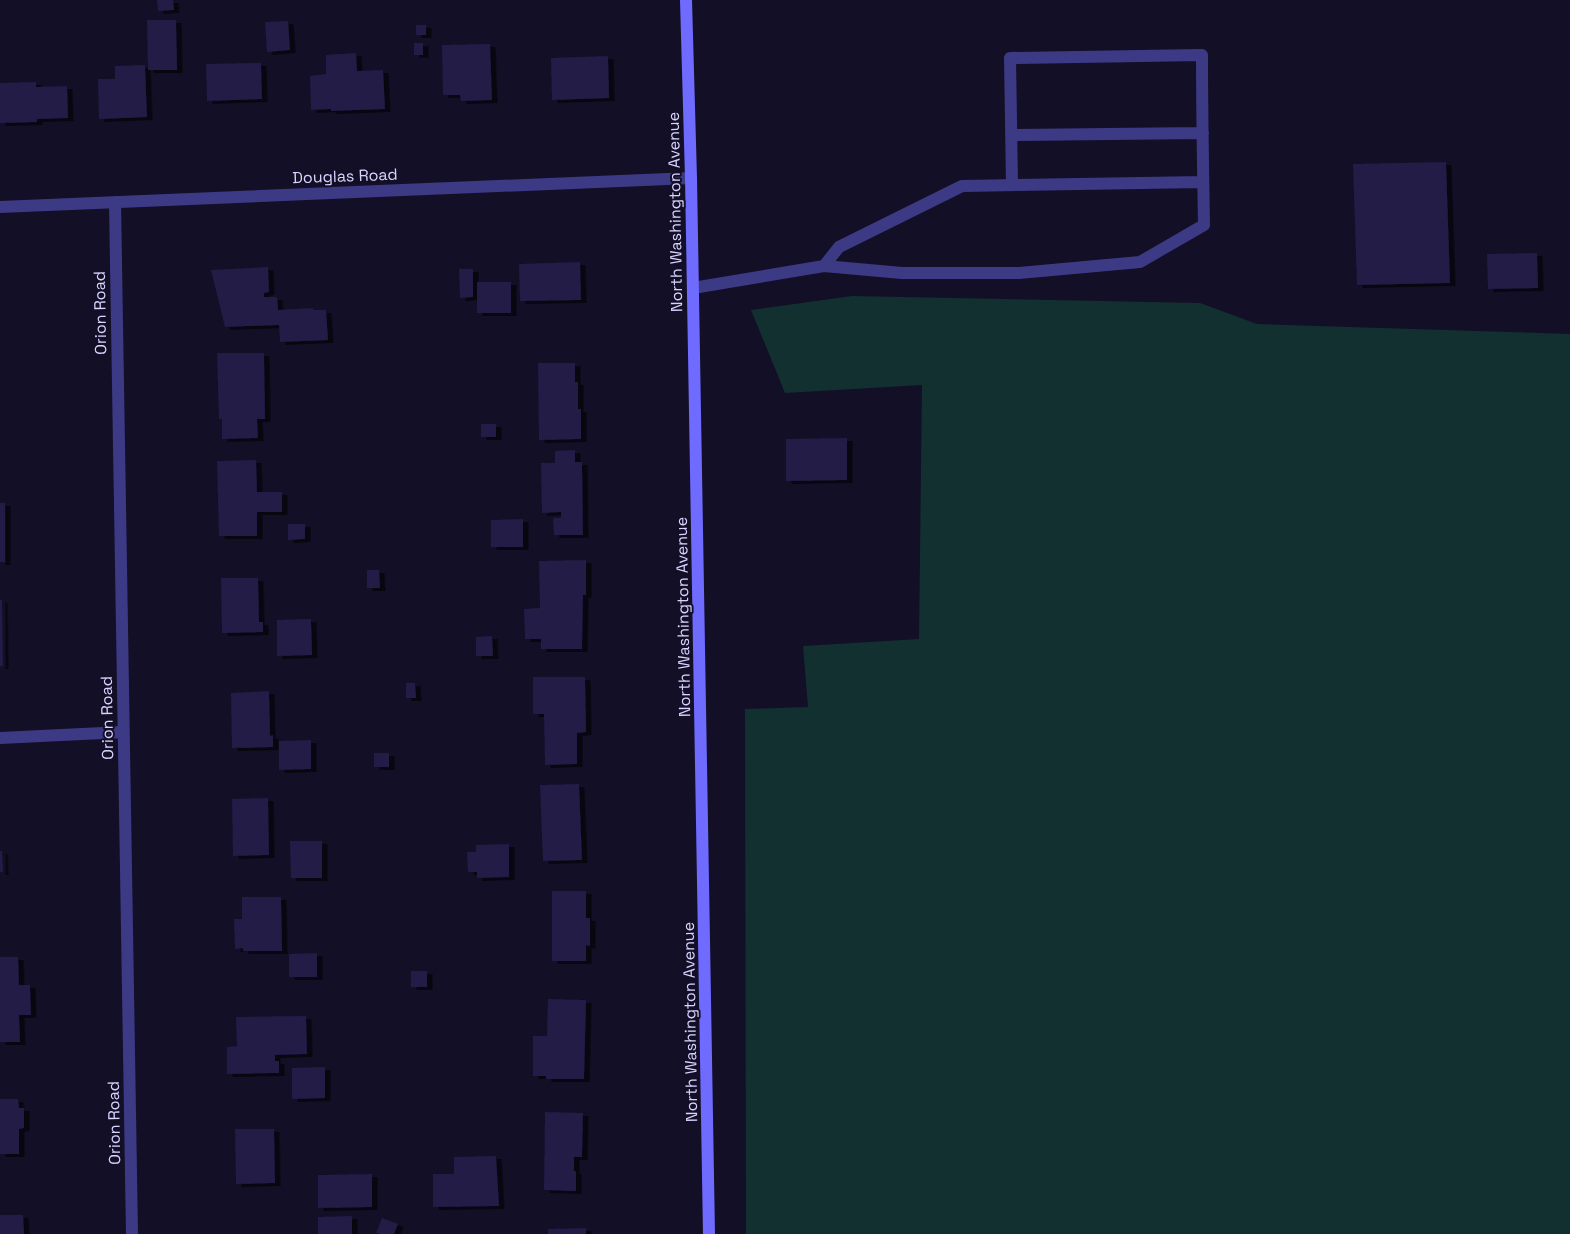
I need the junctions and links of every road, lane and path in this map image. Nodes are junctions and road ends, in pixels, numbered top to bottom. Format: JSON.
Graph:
{"nodes":[{"id":1,"x":686,"y":0,"type":"edge"},
{"id":2,"x":1203,"y":133,"type":"junction"},
{"id":3,"x":1011,"y":135,"type":"junction"},
{"id":4,"x":691,"y":178,"type":"junction"},
{"id":5,"x":1203,"y":182,"type":"junction"},
{"id":6,"x":1012,"y":185,"type":"junction"},
{"id":7,"x":115,"y":202,"type":"junction"},
{"id":8,"x":0,"y":207,"type":"edge"},
{"id":9,"x":824,"y":266,"type":"junction"},
{"id":10,"x":693,"y":288,"type":"junction"},
{"id":11,"x":124,"y":732,"type":"junction"},
{"id":12,"x":0,"y":738,"type":"edge"},
{"id":13,"x":132,"y":1234,"type":"edge"},
{"id":14,"x":710,"y":1234,"type":"edge"}],
"edges":[{"from":1,"to":4,"type":"main road","name":"North Washington Avenue"},
{"from":2,"to":3,"type":"street"},
{"from":2,"to":3,"type":"street"},
{"from":2,"to":5,"type":"street"},
{"from":3,"to":6,"type":"street"},
{"from":4,"to":7,"type":"street","name":"Douglas Road"},
{"from":4,"to":10,"type":"main road","name":"North Washington Avenue"},
{"from":5,"to":6,"type":"street"},
{"from":5,"to":9,"type":"street"},
{"from":6,"to":9,"type":"street"},
{"from":7,"to":8,"type":"street","name":"Douglas Road"},
{"from":7,"to":11,"type":"street","name":"Orion Road"},
{"from":9,"to":10,"type":"street"},
{"from":10,"to":14,"type":"main road","name":"North Washington Avenue"},
{"from":11,"to":12,"type":"street"},
{"from":11,"to":13,"type":"street","name":"Orion Road"}]}
